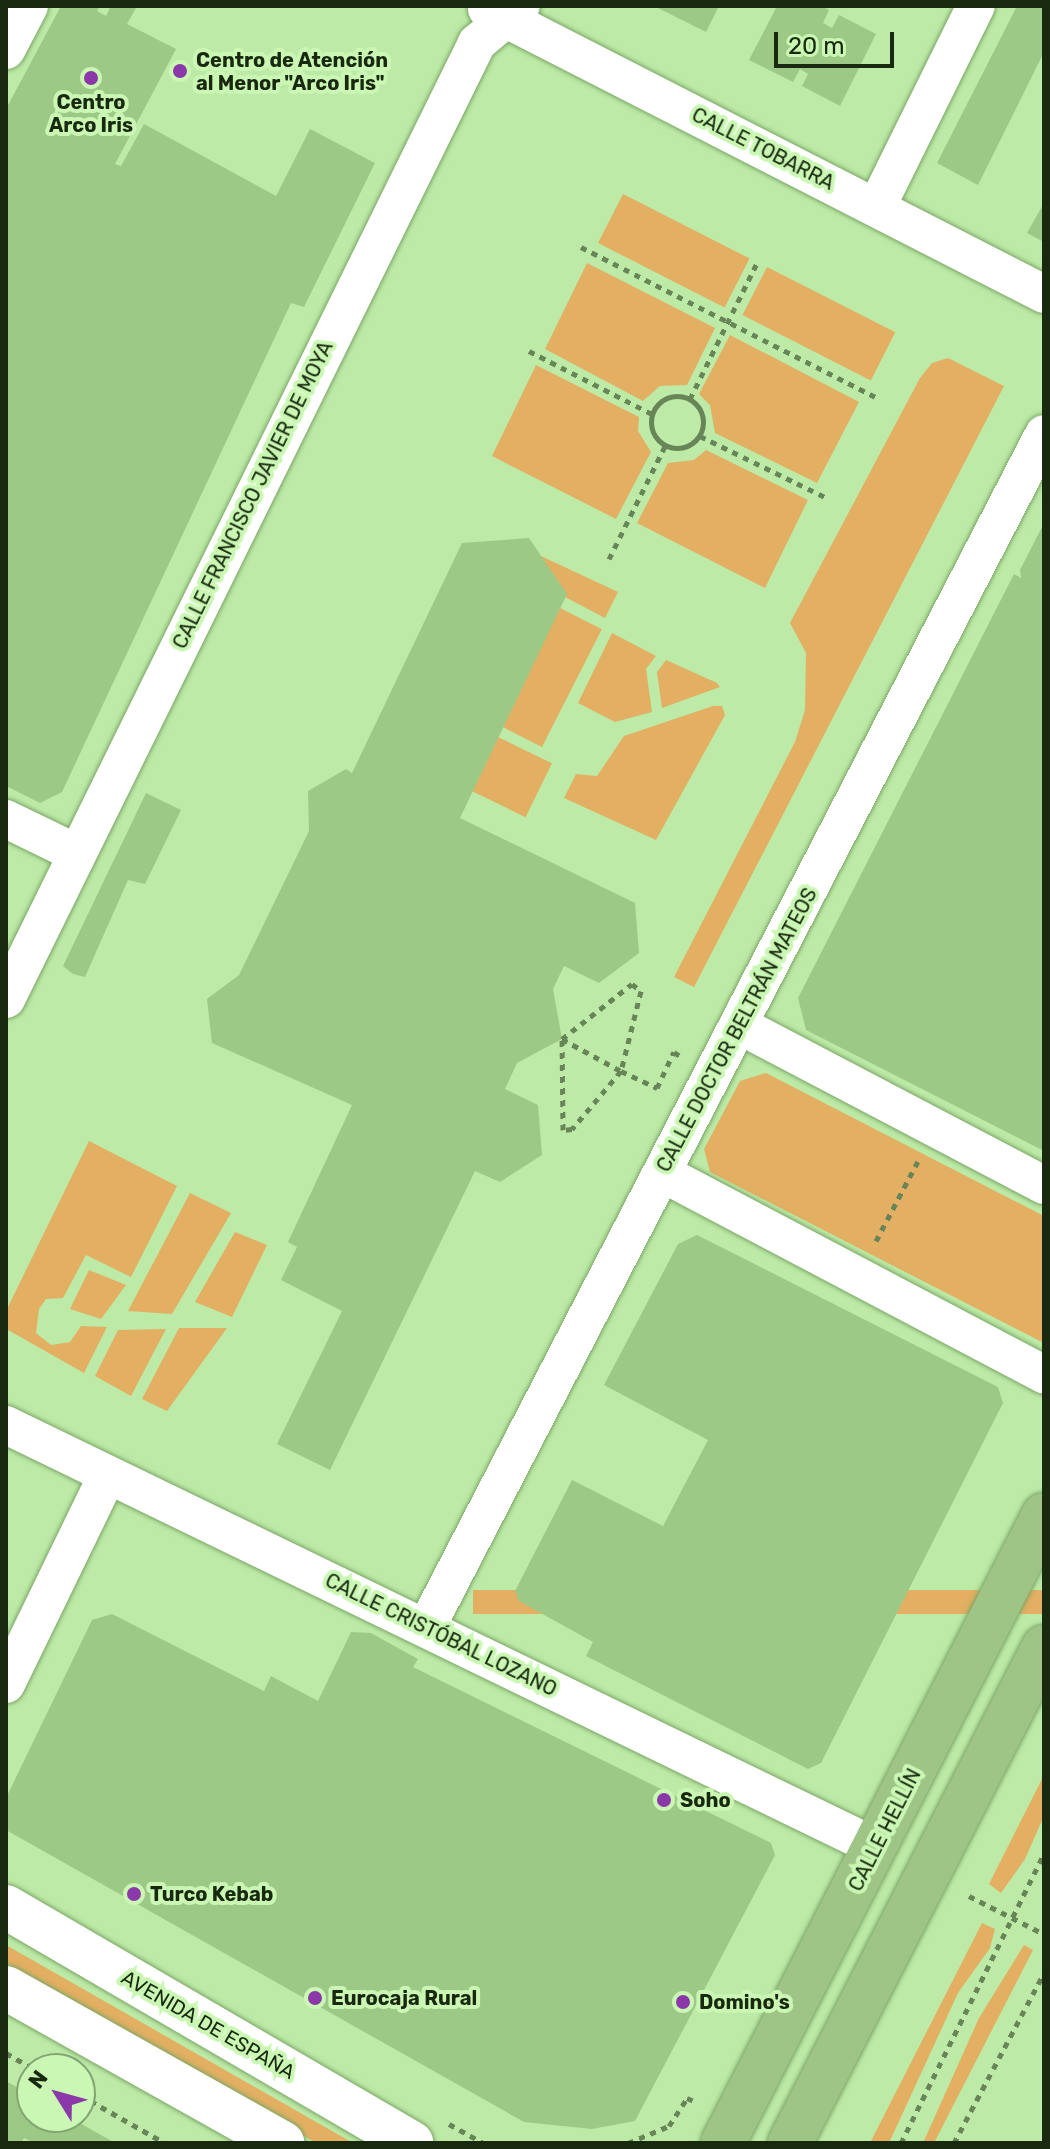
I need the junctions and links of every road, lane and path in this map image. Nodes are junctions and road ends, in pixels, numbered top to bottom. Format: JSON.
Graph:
{"nodes":[{"id":1,"x":29,"y":6,"type":"edge"},
{"id":2,"x":976,"y":6,"type":"edge"},
{"id":3,"x":502,"y":10,"type":"edge"},
{"id":4,"x":6,"y":50,"type":"edge"},
{"id":5,"x":877,"y":206,"type":"junction"},
{"id":6,"x":581,"y":247,"type":"dead end"},
{"id":7,"x":758,"y":261,"type":"dead end"},
{"id":8,"x":1044,"y":294,"type":"edge"},
{"id":9,"x":729,"y":321,"type":"junction"},
{"id":10,"x":529,"y":351,"type":"dead end"},
{"id":11,"x":690,"y":399,"type":"junction"},
{"id":12,"x":879,"y":399,"type":"dead end"},
{"id":13,"x":652,"y":414,"type":"junction"},
{"id":14,"x":1044,"y":434,"type":"edge"},
{"id":15,"x":700,"y":436,"type":"junction"},
{"id":16,"x":665,"y":446,"type":"junction"},
{"id":17,"x":825,"y":497,"type":"dead end"},
{"id":18,"x":609,"y":559,"type":"dead end"},
{"id":19,"x":6,"y":819,"type":"edge"},
{"id":20,"x":76,"y":853,"type":"junction"},
{"id":21,"x":6,"y":999,"type":"edge"},
{"id":22,"x":741,"y":1026,"type":"junction"},
{"id":23,"x":562,"y":1039,"type":"junction"},
{"id":24,"x":621,"y":1071,"type":"junction"},
{"id":25,"x":715,"y":1074,"type":"junction"},
{"id":26,"x":935,"y":1128,"type":"junction"},
{"id":27,"x":662,"y":1173,"type":"junction"},
{"id":28,"x":1044,"y":1185,"type":"edge"},
{"id":29,"x":857,"y":1276,"type":"junction"},
{"id":30,"x":1044,"y":1374,"type":"edge"},
{"id":31,"x":6,"y":1425,"type":"edge"},
{"id":32,"x":106,"y":1478,"type":"junction"},
{"id":33,"x":1044,"y":1515,"type":"edge"},
{"id":34,"x":427,"y":1626,"type":"junction"},
{"id":35,"x":1044,"y":1647,"type":"edge"},
{"id":36,"x":6,"y":1684,"type":"edge"},
{"id":37,"x":876,"y":1847,"type":"junction"},
{"id":38,"x":1044,"y":1854,"type":"edge"},
{"id":39,"x":969,"y":1896,"type":"dead end"},
{"id":40,"x":6,"y":1907,"type":"edge"},
{"id":41,"x":1012,"y":1917,"type":"junction"},
{"id":42,"x":1044,"y":1934,"type":"edge"},
{"id":43,"x":1044,"y":1973,"type":"edge"},
{"id":44,"x":6,"y":1988,"type":"edge"},
{"id":45,"x":687,"y":2098,"type":"dead end"},
{"id":46,"x":96,"y":2104,"type":"edge"},
{"id":47,"x":165,"y":2143,"type":"edge"},
{"id":48,"x":282,"y":2143,"type":"edge"},
{"id":49,"x":411,"y":2143,"type":"edge"},
{"id":50,"x":628,"y":2143,"type":"edge"},
{"id":51,"x":723,"y":2143,"type":"edge"},
{"id":52,"x":790,"y":2143,"type":"edge"},
{"id":53,"x":901,"y":2143,"type":"edge"},
{"id":54,"x":954,"y":2143,"type":"edge"}],
"edges":[{"from":1,"to":4,"type":"street"},
{"from":2,"to":5,"type":"street"},
{"from":3,"to":5,"type":"street","name":"CALLE TOBARRA"},
{"from":3,"to":20,"type":"street","name":"CALLE FRANCISCO JAVIER DE MOYA"},
{"from":5,"to":8,"type":"street","name":"CALLE TOBARRA"},
{"from":6,"to":9,"type":"path"},
{"from":7,"to":9,"type":"path"},
{"from":9,"to":11,"type":"path"},
{"from":9,"to":12,"type":"path"},
{"from":10,"to":13,"type":"path"},
{"from":11,"to":13,"type":"path"},
{"from":11,"to":15,"type":"path"},
{"from":13,"to":16,"type":"path"},
{"from":14,"to":22,"type":"street","name":"CALLE DOCTOR BELTRÁN MATEOS"},
{"from":15,"to":16,"type":"path"},
{"from":15,"to":17,"type":"path"},
{"from":16,"to":18,"type":"path"},
{"from":19,"to":20,"type":"street"},
{"from":20,"to":21,"type":"street","name":"CALLE FRANCISCO JAVIER DE MOYA"},
{"from":22,"to":25,"type":"street","name":"CALLE DOCTOR BELTRÁN MATEOS"},
{"from":22,"to":26,"type":"street"},
{"from":23,"to":24,"type":"path"},
{"from":23,"to":24,"type":"path"},
{"from":23,"to":24,"type":"path"},
{"from":24,"to":25,"type":"path"},
{"from":25,"to":27,"type":"street","name":"CALLE DOCTOR BELTRÁN MATEOS"},
{"from":26,"to":28,"type":"street"},
{"from":26,"to":29,"type":"path"},
{"from":27,"to":29,"type":"street"},
{"from":27,"to":34,"type":"street","name":"CALLE DOCTOR BELTRÁN MATEOS"},
{"from":29,"to":30,"type":"street"},
{"from":31,"to":32,"type":"street","name":"CALLE CRISTÓBAL LOZANO"},
{"from":32,"to":34,"type":"street","name":"CALLE CRISTÓBAL LOZANO"},
{"from":32,"to":36,"type":"street"},
{"from":33,"to":37,"type":"main road","name":"CALLE HELLÍN"},
{"from":34,"to":37,"type":"street","name":"CALLE CRISTÓBAL LOZANO"},
{"from":35,"to":52,"type":"main road"},
{"from":37,"to":51,"type":"main road","name":"CALLE HELLÍN"},
{"from":38,"to":41,"type":"path"},
{"from":39,"to":41,"type":"path"},
{"from":40,"to":49,"type":"main road","name":"AVENIDA DE ESPAÑA"},
{"from":41,"to":42,"type":"path"},
{"from":41,"to":53,"type":"path"},
{"from":43,"to":54,"type":"path"},
{"from":44,"to":48,"type":"main road"},
{"from":45,"to":50,"type":"path"},
{"from":46,"to":47,"type":"path"}]}
